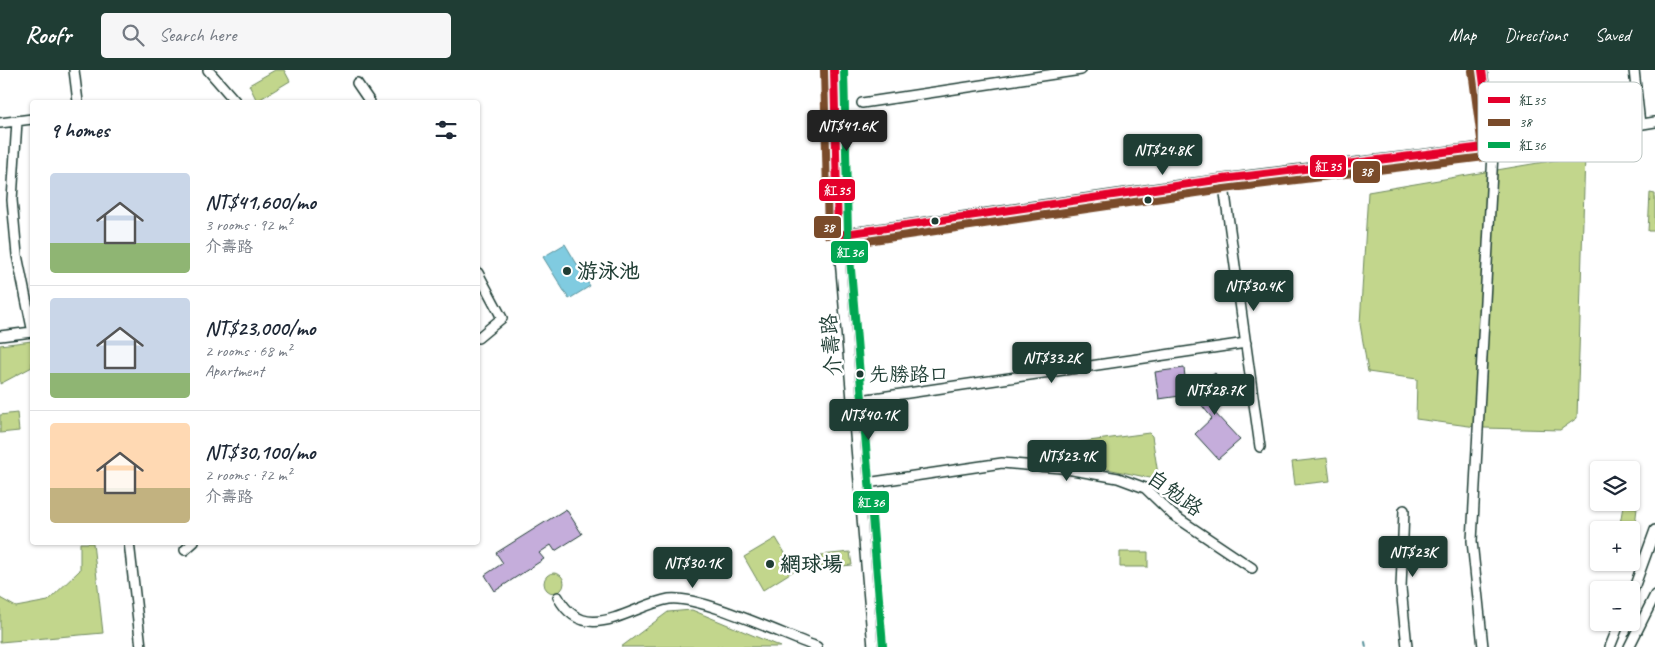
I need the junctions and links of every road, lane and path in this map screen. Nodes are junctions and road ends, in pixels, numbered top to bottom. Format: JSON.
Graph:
{"nodes":[{"id":1,"x":74,"y":70,"type":"edge"},
{"id":2,"x":208,"y":70,"type":"edge"},
{"id":3,"x":834,"y":70,"type":"edge"},
{"id":4,"x":1081,"y":70,"type":"edge"},
{"id":5,"x":357,"y":82,"type":"dead end"},
{"id":6,"x":78,"y":100,"type":"edge"},
{"id":7,"x":234,"y":100,"type":"edge"},
{"id":8,"x":368,"y":100,"type":"edge"},
{"id":9,"x":862,"y":104,"type":"dead end"},
{"id":10,"x":30,"y":119,"type":"edge"},
{"id":11,"x":18,"y":120,"type":"junction"},
{"id":12,"x":1655,"y":122,"type":"edge"},
{"id":13,"x":0,"y":123,"type":"edge"},
{"id":14,"x":1642,"y":124,"type":"edge"},
{"id":15,"x":1478,"y":151,"type":"edge"},
{"id":16,"x":1491,"y":162,"type":"edge"},
{"id":17,"x":1223,"y":180,"type":"junction"},
{"id":18,"x":838,"y":235,"type":"junction"},
{"id":19,"x":480,"y":277,"type":"edge"},
{"id":20,"x":30,"y":320,"type":"edge"},
{"id":21,"x":30,"y":330,"type":"edge"},
{"id":22,"x":0,"y":336,"type":"edge"},
{"id":23,"x":480,"y":336,"type":"edge"},
{"id":24,"x":1246,"y":343,"type":"junction"},
{"id":25,"x":854,"y":401,"type":"junction"},
{"id":26,"x":1260,"y":447,"type":"dead end"},
{"id":27,"x":860,"y":484,"type":"junction"},
{"id":28,"x":1404,"y":510,"type":"dead end"},
{"id":29,"x":1655,"y":530,"type":"edge"},
{"id":30,"x":129,"y":545,"type":"edge"},
{"id":31,"x":191,"y":545,"type":"edge"},
{"id":32,"x":185,"y":550,"type":"dead end"},
{"id":33,"x":1252,"y":568,"type":"dead end"},
{"id":34,"x":1636,"y":581,"type":"edge"},
{"id":35,"x":1655,"y":595,"type":"edge"},
{"id":36,"x":558,"y":597,"type":"dead end"},
{"id":37,"x":1616,"y":631,"type":"edge"},
{"id":38,"x":140,"y":647,"type":"edge"},
{"id":39,"x":816,"y":647,"type":"edge"},
{"id":40,"x":874,"y":647,"type":"edge"},
{"id":41,"x":1406,"y":647,"type":"edge"},
{"id":42,"x":1483,"y":647,"type":"edge"},
{"id":43,"x":1610,"y":647,"type":"edge"},
{"id":44,"x":1629,"y":647,"type":"edge"}],
"edges":[{"from":1,"to":6,"type":"street"},
{"from":2,"to":7,"type":"street"},
{"from":3,"to":18,"type":"street","name":"介壽路"},
{"from":4,"to":9,"type":"street"},
{"from":5,"to":8,"type":"street"},
{"from":10,"to":11,"type":"street"},
{"from":11,"to":13,"type":"street"},
{"from":11,"to":20,"type":"street"},
{"from":12,"to":14,"type":"street"},
{"from":15,"to":17,"type":"street"},
{"from":16,"to":42,"type":"street"},
{"from":17,"to":18,"type":"street"},
{"from":17,"to":24,"type":"street"},
{"from":18,"to":25,"type":"street","name":"介壽路"},
{"from":19,"to":23,"type":"street"},
{"from":21,"to":22,"type":"street"},
{"from":24,"to":25,"type":"street"},
{"from":24,"to":26,"type":"street"},
{"from":25,"to":27,"type":"street","name":"介壽路"},
{"from":27,"to":33,"type":"street","name":"自勉路"},
{"from":27,"to":40,"type":"street","name":"介壽路"},
{"from":28,"to":41,"type":"street"},
{"from":29,"to":34,"type":"street"},
{"from":30,"to":38,"type":"street"},
{"from":31,"to":32,"type":"street"},
{"from":35,"to":44,"type":"street"},
{"from":36,"to":39,"type":"street"},
{"from":37,"to":43,"type":"street"}]}
